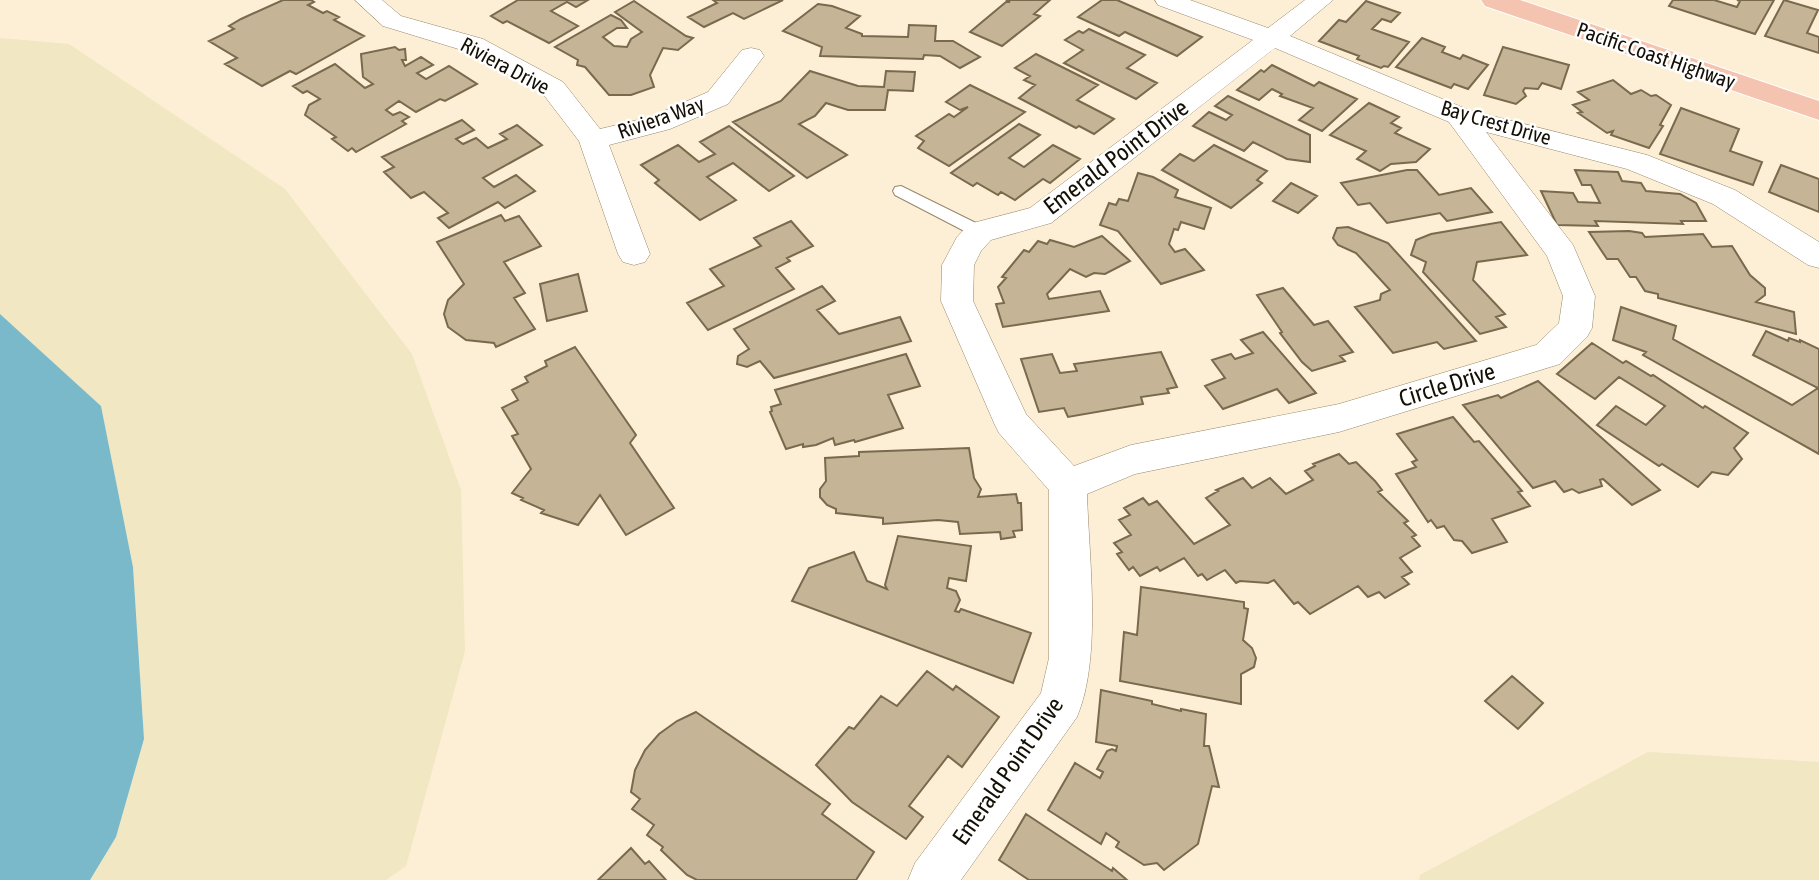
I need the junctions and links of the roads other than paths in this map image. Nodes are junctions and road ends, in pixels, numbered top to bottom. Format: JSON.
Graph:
{"nodes":[{"id":1,"x":367,"y":0,"type":"edge"},
{"id":2,"x":1167,"y":0,"type":"edge"},
{"id":3,"x":1321,"y":0,"type":"edge"},
{"id":4,"x":1504,"y":2,"type":"edge"},
{"id":5,"x":1272,"y":38,"type":"junction"},
{"id":6,"x":751,"y":56,"type":"dead end"},
{"id":7,"x":1819,"y":111,"type":"edge"},
{"id":8,"x":1459,"y":116,"type":"junction"},
{"id":9,"x":593,"y":140,"type":"junction"},
{"id":10,"x":901,"y":191,"type":"dead end"},
{"id":11,"x":980,"y":232,"type":"junction"},
{"id":12,"x":634,"y":254,"type":"dead end"},
{"id":13,"x":1819,"y":257,"type":"edge"},
{"id":14,"x":1068,"y":485,"type":"junction"},
{"id":15,"x":932,"y":880,"type":"edge"}],
"edges":[{"from":1,"to":9,"type":"street","name":"Riviera Drive"},
{"from":2,"to":5,"type":"street","name":"Bay Crest Drive"},
{"from":3,"to":5,"type":"street","name":"Emerald Point Drive"},
{"from":4,"to":7,"type":"highway","name":"Pacific Coast Highway"},
{"from":5,"to":8,"type":"street","name":"Bay Crest Drive"},
{"from":5,"to":11,"type":"street","name":"Emerald Point Drive"},
{"from":6,"to":9,"type":"street","name":"Riviera Way"},
{"from":8,"to":13,"type":"street","name":"Bay Crest Drive"},
{"from":8,"to":14,"type":"street","name":"Circle Drive"},
{"from":9,"to":12,"type":"street","name":"Riviera Drive"},
{"from":10,"to":11,"type":"lane"},
{"from":11,"to":14,"type":"street"},
{"from":14,"to":15,"type":"street","name":"Emerald Point Drive"}]}
